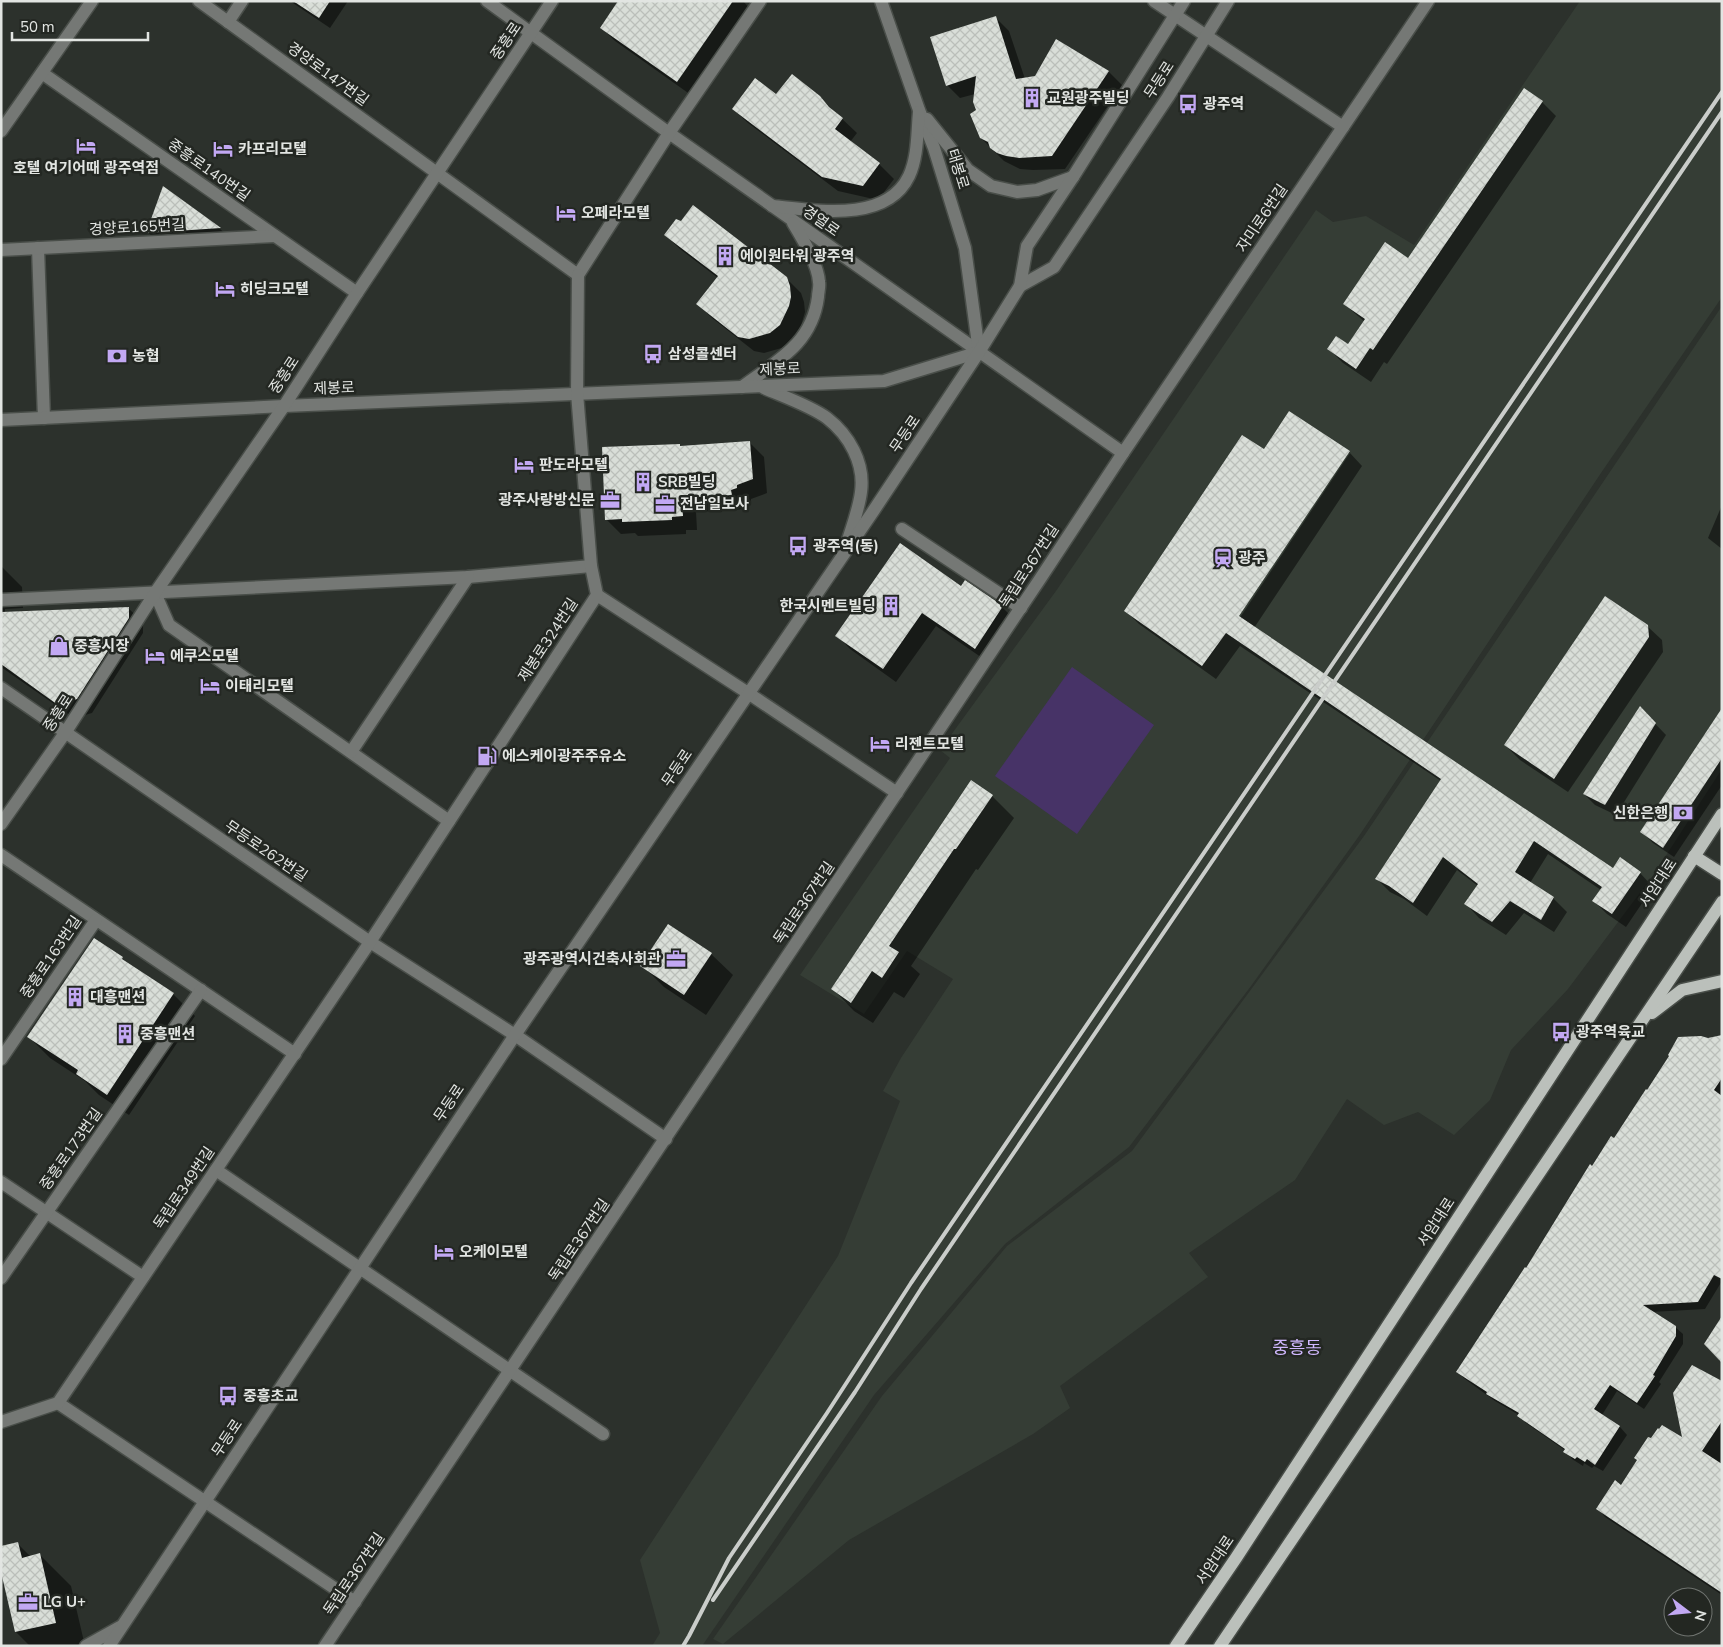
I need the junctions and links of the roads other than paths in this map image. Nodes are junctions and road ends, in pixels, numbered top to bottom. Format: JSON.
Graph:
{"nodes":[{"id":1,"x":92,"y":1,"type":"edge"},
{"id":2,"x":199,"y":1,"type":"edge"},
{"id":3,"x":242,"y":1,"type":"edge"},
{"id":4,"x":487,"y":1,"type":"edge"},
{"id":5,"x":552,"y":1,"type":"edge"},
{"id":6,"x":760,"y":1,"type":"edge"},
{"id":7,"x":880,"y":1,"type":"edge"},
{"id":8,"x":1154,"y":1,"type":"edge"},
{"id":9,"x":1184,"y":1,"type":"edge"},
{"id":10,"x":1228,"y":1,"type":"edge"},
{"id":11,"x":1428,"y":1,"type":"edge"},
{"id":12,"x":1174,"y":16,"type":"junction"},
{"id":13,"x":228,"y":22,"type":"junction"},
{"id":14,"x":530,"y":34,"type":"junction"},
{"id":15,"x":1207,"y":35,"type":"junction"},
{"id":16,"x":42,"y":73,"type":"junction"},
{"id":17,"x":919,"y":110,"type":"junction"},
{"id":18,"x":1344,"y":127,"type":"junction"},
{"id":19,"x":1,"y":131,"type":"edge"},
{"id":20,"x":669,"y":133,"type":"junction"},
{"id":21,"x":437,"y":173,"type":"junction"},
{"id":22,"x":1073,"y":177,"type":"junction"},
{"id":23,"x":771,"y":206,"type":"junction"},
{"id":24,"x":792,"y":220,"type":"junction"},
{"id":25,"x":275,"y":236,"type":"junction"},
{"id":26,"x":38,"y":248,"type":"junction"},
{"id":27,"x":1,"y":250,"type":"edge"},
{"id":28,"x":578,"y":275,"type":"junction"},
{"id":29,"x":1020,"y":286,"type":"junction"},
{"id":30,"x":357,"y":293,"type":"junction"},
{"id":31,"x":979,"y":352,"type":"junction"},
{"id":32,"x":759,"y":386,"type":"junction"},
{"id":33,"x":742,"y":387,"type":"junction"},
{"id":34,"x":578,"y":394,"type":"junction"},
{"id":35,"x":284,"y":406,"type":"junction"},
{"id":36,"x":44,"y":418,"type":"junction"},
{"id":37,"x":1,"y":420,"type":"edge"},
{"id":38,"x":1122,"y":452,"type":"junction"},
{"id":39,"x":902,"y":528,"type":"dead end"},
{"id":40,"x":844,"y":552,"type":"junction"},
{"id":41,"x":591,"y":566,"type":"junction"},
{"id":42,"x":468,"y":577,"type":"junction"},
{"id":43,"x":156,"y":593,"type":"junction"},
{"id":44,"x":597,"y":595,"type":"junction"},
{"id":45,"x":1,"y":600,"type":"edge"},
{"id":46,"x":1021,"y":608,"type":"junction"},
{"id":47,"x":1,"y":688,"type":"edge"},
{"id":48,"x":748,"y":693,"type":"junction"},
{"id":49,"x":65,"y":733,"type":"junction"},
{"id":50,"x":352,"y":752,"type":"junction"},
{"id":51,"x":897,"y":793,"type":"junction"},
{"id":52,"x":1722,"y":814,"type":"edge"},
{"id":53,"x":449,"y":822,"type":"junction"},
{"id":54,"x":1,"y":824,"type":"edge"},
{"id":55,"x":1,"y":855,"type":"edge"},
{"id":56,"x":1694,"y":856,"type":"junction"},
{"id":57,"x":1722,"y":874,"type":"edge"},
{"id":58,"x":1722,"y":902,"type":"edge"},
{"id":59,"x":96,"y":920,"type":"junction"},
{"id":60,"x":370,"y":942,"type":"junction"},
{"id":61,"x":1722,"y":981,"type":"edge"},
{"id":62,"x":201,"y":990,"type":"junction"},
{"id":63,"x":1642,"y":1021,"type":"junction"},
{"id":64,"x":515,"y":1035,"type":"junction"},
{"id":65,"x":295,"y":1054,"type":"junction"},
{"id":66,"x":1,"y":1059,"type":"edge"},
{"id":67,"x":666,"y":1139,"type":"junction"},
{"id":68,"x":216,"y":1170,"type":"junction"},
{"id":69,"x":1,"y":1182,"type":"edge"},
{"id":70,"x":47,"y":1212,"type":"junction"},
{"id":71,"x":359,"y":1267,"type":"junction"},
{"id":72,"x":1,"y":1278,"type":"edge"},
{"id":73,"x":143,"y":1278,"type":"junction"},
{"id":74,"x":510,"y":1370,"type":"junction"},
{"id":75,"x":58,"y":1403,"type":"junction"},
{"id":76,"x":1,"y":1422,"type":"edge"},
{"id":77,"x":604,"y":1434,"type":"dead end"},
{"id":78,"x":205,"y":1500,"type":"junction"},
{"id":79,"x":355,"y":1602,"type":"junction"},
{"id":80,"x":122,"y":1626,"type":"junction"},
{"id":81,"x":86,"y":1646,"type":"edge"},
{"id":82,"x":109,"y":1646,"type":"edge"},
{"id":83,"x":118,"y":1646,"type":"edge"},
{"id":84,"x":325,"y":1646,"type":"edge"},
{"id":85,"x":1176,"y":1646,"type":"edge"},
{"id":86,"x":1220,"y":1646,"type":"edge"}],
"edges":[{"from":1,"to":16,"type":"street"},
{"from":2,"to":13,"type":"street","name":"경양로147번길"},
{"from":3,"to":13,"type":"street"},
{"from":4,"to":14,"type":"street","name":"경열로"},
{"from":5,"to":14,"type":"street","name":"중흥로"},
{"from":6,"to":20,"type":"street"},
{"from":7,"to":17,"type":"street","name":"태봉로"},
{"from":8,"to":12,"type":"street"},
{"from":9,"to":12,"type":"street","name":"무등로"},
{"from":10,"to":15,"type":"street","name":"무등로"},
{"from":11,"to":18,"type":"street","name":"자미로6번길"},
{"from":12,"to":15,"type":"street"},
{"from":12,"to":22,"type":"street","name":"무등로"},
{"from":13,"to":21,"type":"street","name":"경양로147번길"},
{"from":14,"to":20,"type":"street","name":"경열로"},
{"from":14,"to":21,"type":"street","name":"중흥로"},
{"from":15,"to":18,"type":"street"},
{"from":15,"to":29,"type":"street","name":"무등로"},
{"from":16,"to":19,"type":"street"},
{"from":16,"to":25,"type":"street","name":"중흥로140번길"},
{"from":17,"to":22,"type":"street"},
{"from":17,"to":23,"type":"street"},
{"from":17,"to":31,"type":"street","name":"태봉로"},
{"from":18,"to":38,"type":"street","name":"자미로6번길"},
{"from":20,"to":23,"type":"street","name":"경열로"},
{"from":20,"to":28,"type":"street"},
{"from":21,"to":28,"type":"street"},
{"from":21,"to":30,"type":"street","name":"중흥로"},
{"from":22,"to":29,"type":"street","name":"무등로"},
{"from":23,"to":24,"type":"street","name":"경열로"},
{"from":24,"to":31,"type":"street","name":"경열로"},
{"from":24,"to":33,"type":"street"},
{"from":25,"to":26,"type":"street","name":"경양로165번길"},
{"from":25,"to":30,"type":"street","name":"중흥로140번길"},
{"from":26,"to":27,"type":"street","name":"경양로165번길"},
{"from":26,"to":36,"type":"street"},
{"from":28,"to":34,"type":"street"},
{"from":29,"to":31,"type":"street","name":"무등로"},
{"from":30,"to":35,"type":"street","name":"중흥로"},
{"from":31,"to":32,"type":"street","name":"제봉로"},
{"from":31,"to":38,"type":"street","name":"경열로"},
{"from":31,"to":40,"type":"street","name":"무등로"},
{"from":32,"to":33,"type":"street","name":"제봉로"},
{"from":32,"to":40,"type":"street"},
{"from":33,"to":34,"type":"street","name":"제봉로"},
{"from":34,"to":35,"type":"street","name":"제봉로"},
{"from":34,"to":41,"type":"street","name":"제봉로324번길"},
{"from":35,"to":36,"type":"street","name":"제봉로"},
{"from":35,"to":43,"type":"street","name":"중흥로"},
{"from":36,"to":37,"type":"street","name":"제봉로"},
{"from":38,"to":46,"type":"street","name":"독립로367번길"},
{"from":39,"to":46,"type":"street"},
{"from":40,"to":48,"type":"street","name":"무등로"},
{"from":41,"to":42,"type":"street"},
{"from":41,"to":44,"type":"street","name":"제봉로324번길"},
{"from":42,"to":43,"type":"street"},
{"from":42,"to":50,"type":"street"},
{"from":43,"to":45,"type":"street"},
{"from":43,"to":49,"type":"street","name":"중흥로"},
{"from":43,"to":50,"type":"street"},
{"from":44,"to":48,"type":"street"},
{"from":44,"to":53,"type":"street","name":"제봉로324번길"},
{"from":46,"to":51,"type":"street","name":"독립로367번길"},
{"from":47,"to":49,"type":"street","name":"무등로262번길"},
{"from":48,"to":51,"type":"street"},
{"from":48,"to":64,"type":"street","name":"무등로"},
{"from":49,"to":54,"type":"street","name":"중흥로"},
{"from":49,"to":60,"type":"street","name":"무등로262번길"},
{"from":50,"to":53,"type":"street"},
{"from":51,"to":67,"type":"street","name":"독립로367번길"},
{"from":52,"to":56,"type":"main road","name":"서암대로"},
{"from":53,"to":60,"type":"street","name":"제봉로324번길"},
{"from":55,"to":59,"type":"street","name":"중흥로163번길"},
{"from":56,"to":57,"type":"main road"},
{"from":56,"to":85,"type":"main road","name":"서암대로"},
{"from":58,"to":63,"type":"main road"},
{"from":59,"to":62,"type":"street","name":"중흥로163번길"},
{"from":59,"to":66,"type":"street","name":"중흥로163번길"},
{"from":60,"to":64,"type":"street","name":"무등로262번길"},
{"from":60,"to":65,"type":"street","name":"독립로349번길"},
{"from":61,"to":63,"type":"main road"},
{"from":62,"to":65,"type":"street","name":"중흥로163번길"},
{"from":62,"to":70,"type":"street","name":"중흥로173번길"},
{"from":63,"to":86,"type":"main road"},
{"from":64,"to":67,"type":"street","name":"무등로262번길"},
{"from":64,"to":71,"type":"street","name":"무등로"},
{"from":65,"to":68,"type":"street","name":"독립로349번길"},
{"from":67,"to":74,"type":"street","name":"독립로367번길"},
{"from":68,"to":71,"type":"street"},
{"from":68,"to":73,"type":"street","name":"독립로349번길"},
{"from":69,"to":70,"type":"street","name":"중흥로173번길"},
{"from":70,"to":72,"type":"street","name":"중흥로173번길"},
{"from":70,"to":73,"type":"street","name":"중흥로173번길"},
{"from":71,"to":74,"type":"street"},
{"from":71,"to":78,"type":"street","name":"무등로"},
{"from":73,"to":75,"type":"street","name":"독립로349번길"},
{"from":74,"to":77,"type":"street"},
{"from":74,"to":79,"type":"street","name":"독립로367번길"},
{"from":75,"to":76,"type":"street"},
{"from":75,"to":78,"type":"street"},
{"from":78,"to":79,"type":"street"},
{"from":78,"to":80,"type":"street","name":"무등로"},
{"from":79,"to":84,"type":"street","name":"독립로367번길"},
{"from":80,"to":81,"type":"street"},
{"from":80,"to":82,"type":"street","name":"무등로"},
{"from":80,"to":83,"type":"street"}]}
